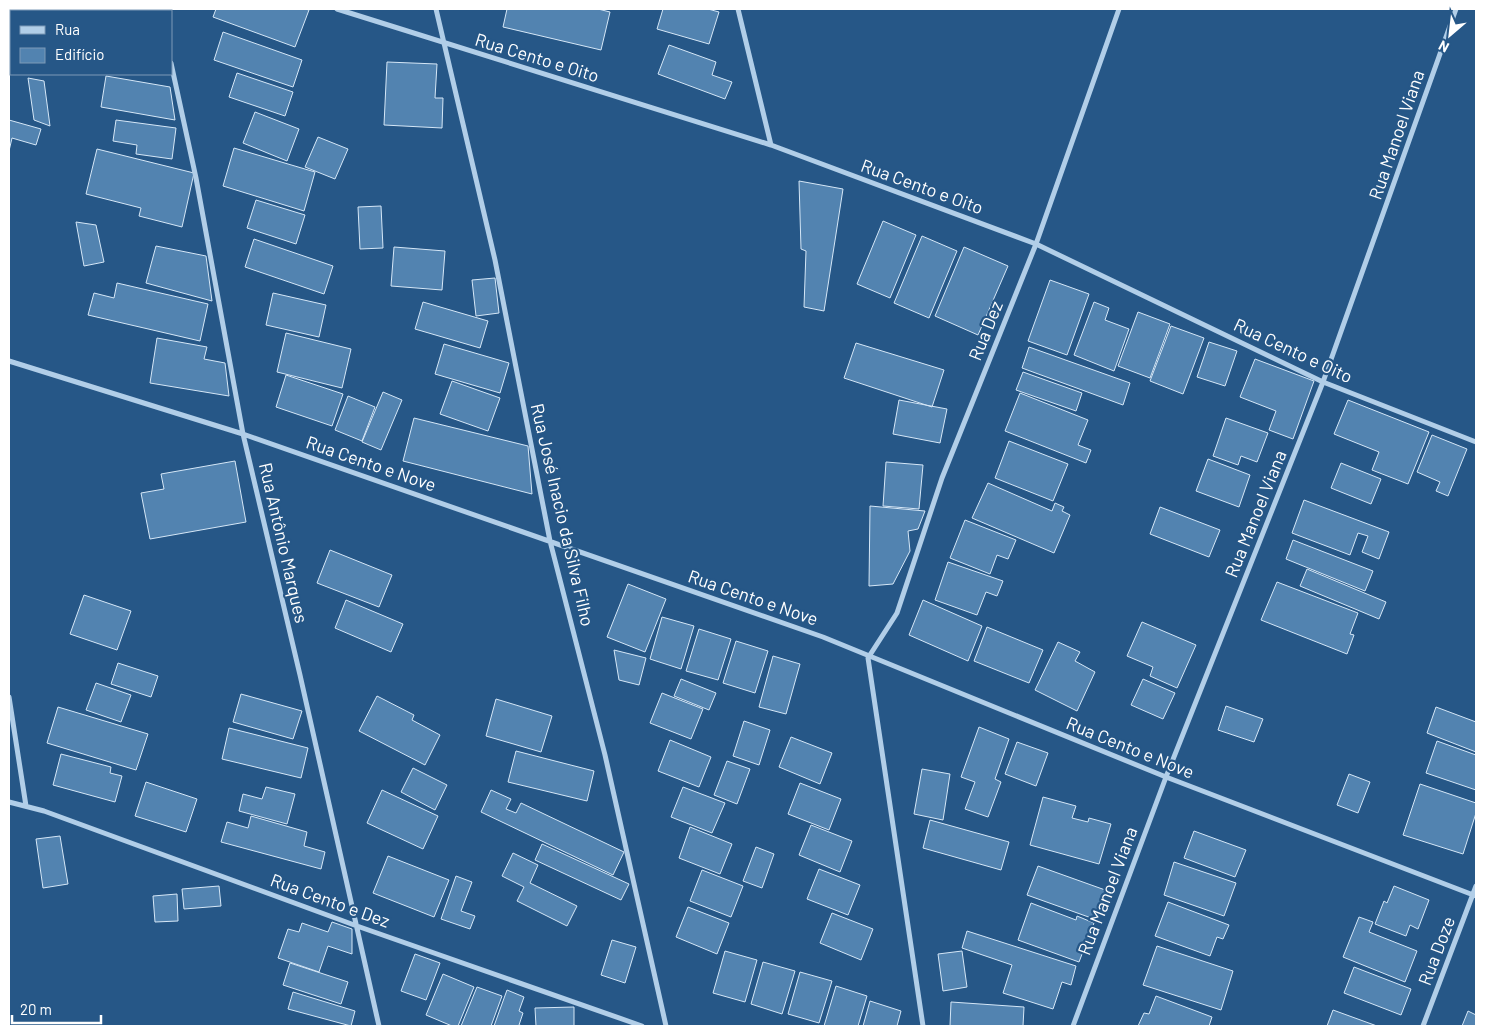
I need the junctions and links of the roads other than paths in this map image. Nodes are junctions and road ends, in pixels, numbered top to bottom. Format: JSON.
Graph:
{"nodes":[{"id":1,"x":337,"y":9,"type":"edge"},
{"id":2,"x":436,"y":9,"type":"edge"},
{"id":3,"x":738,"y":9,"type":"edge"},
{"id":4,"x":1119,"y":9,"type":"edge"},
{"id":5,"x":1456,"y":9,"type":"edge"},
{"id":6,"x":443,"y":43,"type":"junction"},
{"id":7,"x":172,"y":68,"type":"edge"},
{"id":8,"x":771,"y":145,"type":"junction"},
{"id":9,"x":1036,"y":244,"type":"junction"},
{"id":10,"x":9,"y":361,"type":"edge"},
{"id":11,"x":1324,"y":382,"type":"junction"},
{"id":12,"x":243,"y":434,"type":"junction"},
{"id":13,"x":1476,"y":442,"type":"edge"},
{"id":14,"x":550,"y":541,"type":"junction"},
{"id":15,"x":868,"y":658,"type":"junction"},
{"id":16,"x":9,"y":697,"type":"edge"},
{"id":17,"x":1166,"y":777,"type":"junction"},
{"id":18,"x":9,"y":802,"type":"edge"},
{"id":19,"x":26,"y":806,"type":"junction"},
{"id":20,"x":1476,"y":886,"type":"edge"},
{"id":21,"x":1475,"y":895,"type":"edge"},
{"id":22,"x":357,"y":926,"type":"junction"},
{"id":23,"x":379,"y":1026,"type":"edge"},
{"id":24,"x":642,"y":1026,"type":"edge"},
{"id":25,"x":666,"y":1026,"type":"edge"},
{"id":26,"x":923,"y":1026,"type":"edge"},
{"id":27,"x":1073,"y":1026,"type":"edge"},
{"id":28,"x":1423,"y":1026,"type":"edge"}],
"edges":[{"from":1,"to":6,"type":"street","name":"Rua Cento e Oito"},
{"from":2,"to":6,"type":"street","name":"Rua José Inacio da Silva Filho"},
{"from":3,"to":8,"type":"street"},
{"from":4,"to":9,"type":"street","name":"Rua Dez"},
{"from":5,"to":11,"type":"street","name":"Rua Manoel Viana"},
{"from":6,"to":8,"type":"street","name":"Rua Cento e Oito"},
{"from":6,"to":14,"type":"street","name":"Rua José Inacio da Silva Filho"},
{"from":7,"to":12,"type":"street","name":"Rua Antônio Marques"},
{"from":8,"to":9,"type":"street","name":"Rua Cento e Oito"},
{"from":9,"to":11,"type":"street","name":"Rua Cento e Oito"},
{"from":9,"to":15,"type":"street","name":"Rua Dez"},
{"from":10,"to":12,"type":"street","name":"Rua Cento e Nove"},
{"from":11,"to":13,"type":"street","name":"Rua Cento e Oito"},
{"from":11,"to":17,"type":"street","name":"Rua Manoel Viana"},
{"from":12,"to":14,"type":"street","name":"Rua Cento e Nove"},
{"from":12,"to":22,"type":"street","name":"Rua Antônio Marques"},
{"from":14,"to":15,"type":"street","name":"Rua Cento e Nove"},
{"from":14,"to":25,"type":"street","name":"Rua José Inacio da Silva Filho"},
{"from":15,"to":17,"type":"street","name":"Rua Cento e Nove"},
{"from":15,"to":26,"type":"street"},
{"from":16,"to":19,"type":"street"},
{"from":17,"to":21,"type":"street","name":"Rua Cento e Nove"},
{"from":17,"to":27,"type":"street","name":"Rua Manoel Viana"},
{"from":18,"to":19,"type":"street","name":"Rua Cento e Dez"},
{"from":19,"to":22,"type":"street","name":"Rua Cento e Dez"},
{"from":20,"to":21,"type":"street","name":"Rua Doze"},
{"from":21,"to":28,"type":"street","name":"Rua Doze"},
{"from":22,"to":23,"type":"street","name":"Rua Antônio Marques"},
{"from":22,"to":24,"type":"street","name":"Rua Cento e Dez"}]}
